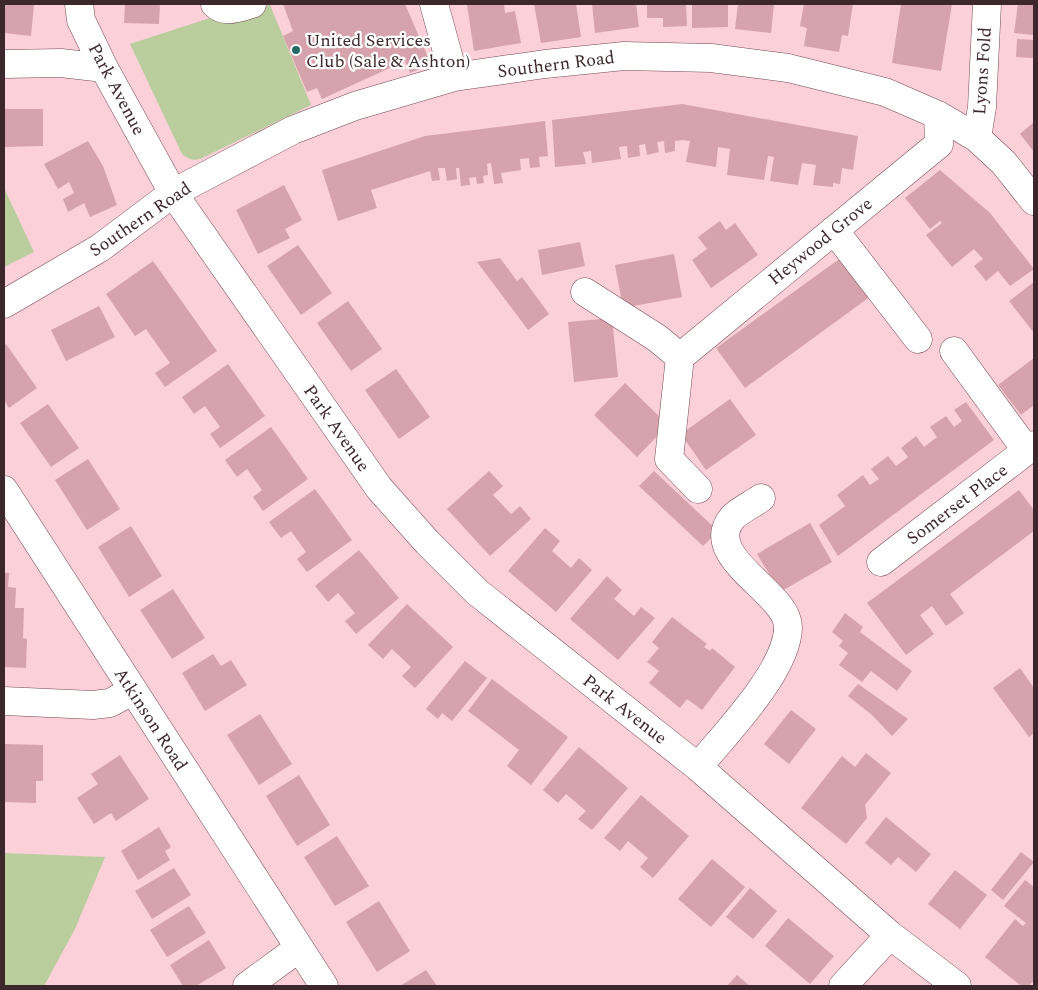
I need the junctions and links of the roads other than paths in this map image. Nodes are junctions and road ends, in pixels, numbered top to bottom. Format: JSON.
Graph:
{"nodes":[{"id":1,"x":79,"y":4,"type":"edge"},
{"id":2,"x":215,"y":4,"type":"edge"},
{"id":3,"x":252,"y":4,"type":"edge"},
{"id":4,"x":434,"y":4,"type":"edge"},
{"id":5,"x":987,"y":4,"type":"edge"},
{"id":6,"x":4,"y":64,"type":"edge"},
{"id":7,"x":104,"y":68,"type":"junction"},
{"id":8,"x":454,"y":77,"type":"junction"},
{"id":9,"x":938,"y":115,"type":"junction"},
{"id":10,"x":977,"y":138,"type":"junction"},
{"id":11,"x":173,"y":193,"type":"junction"},
{"id":12,"x":1034,"y":201,"type":"edge"},
{"id":13,"x":834,"y":230,"type":"junction"},
{"id":14,"x":585,"y":292,"type":"dead end"},
{"id":15,"x":4,"y":304,"type":"edge"},
{"id":16,"x":918,"y":339,"type":"dead end"},
{"id":17,"x":954,"y":351,"type":"dead end"},
{"id":18,"x":680,"y":357,"type":"junction"},
{"id":19,"x":1031,"y":448,"type":"edge"},
{"id":20,"x":698,"y":489,"type":"dead end"},
{"id":21,"x":4,"y":490,"type":"edge"},
{"id":22,"x":761,"y":498,"type":"dead end"},
{"id":23,"x":881,"y":562,"type":"dead end"},
{"id":24,"x":132,"y":691,"type":"junction"},
{"id":25,"x":4,"y":701,"type":"edge"},
{"id":26,"x":698,"y":767,"type":"junction"},
{"id":27,"x":890,"y":935,"type":"junction"},
{"id":28,"x":299,"y":948,"type":"junction"},
{"id":29,"x":247,"y":986,"type":"edge"},
{"id":30,"x":324,"y":986,"type":"edge"},
{"id":31,"x":843,"y":986,"type":"edge"},
{"id":32,"x":957,"y":986,"type":"edge"}],
"edges":[{"from":1,"to":7,"type":"street","name":"Park Avenue"},
{"from":2,"to":3,"type":"street"},
{"from":4,"to":8,"type":"street"},
{"from":5,"to":10,"type":"street","name":"Lyons Fold"},
{"from":6,"to":7,"type":"street"},
{"from":7,"to":11,"type":"street","name":"Park Avenue"},
{"from":8,"to":9,"type":"street","name":"Southern Road"},
{"from":8,"to":11,"type":"street","name":"Southern Road"},
{"from":9,"to":10,"type":"street","name":"Southern Road"},
{"from":9,"to":13,"type":"street","name":"Heywood Grove"},
{"from":10,"to":12,"type":"street","name":"Southern Road"},
{"from":11,"to":15,"type":"street","name":"Southern Road"},
{"from":11,"to":26,"type":"street","name":"Park Avenue"},
{"from":13,"to":16,"type":"street"},
{"from":13,"to":18,"type":"street","name":"Heywood Grove"},
{"from":14,"to":18,"type":"street"},
{"from":17,"to":19,"type":"street"},
{"from":18,"to":20,"type":"street"},
{"from":19,"to":23,"type":"street","name":"Somerset Place"},
{"from":21,"to":24,"type":"street","name":"Atkinson Road"},
{"from":22,"to":26,"type":"street"},
{"from":24,"to":25,"type":"street"},
{"from":24,"to":28,"type":"street","name":"Atkinson Road"},
{"from":26,"to":27,"type":"street","name":"Park Avenue"},
{"from":27,"to":31,"type":"street"},
{"from":27,"to":32,"type":"street","name":"Park Avenue"},
{"from":28,"to":29,"type":"street"},
{"from":28,"to":30,"type":"street","name":"Atkinson Road"}]}
